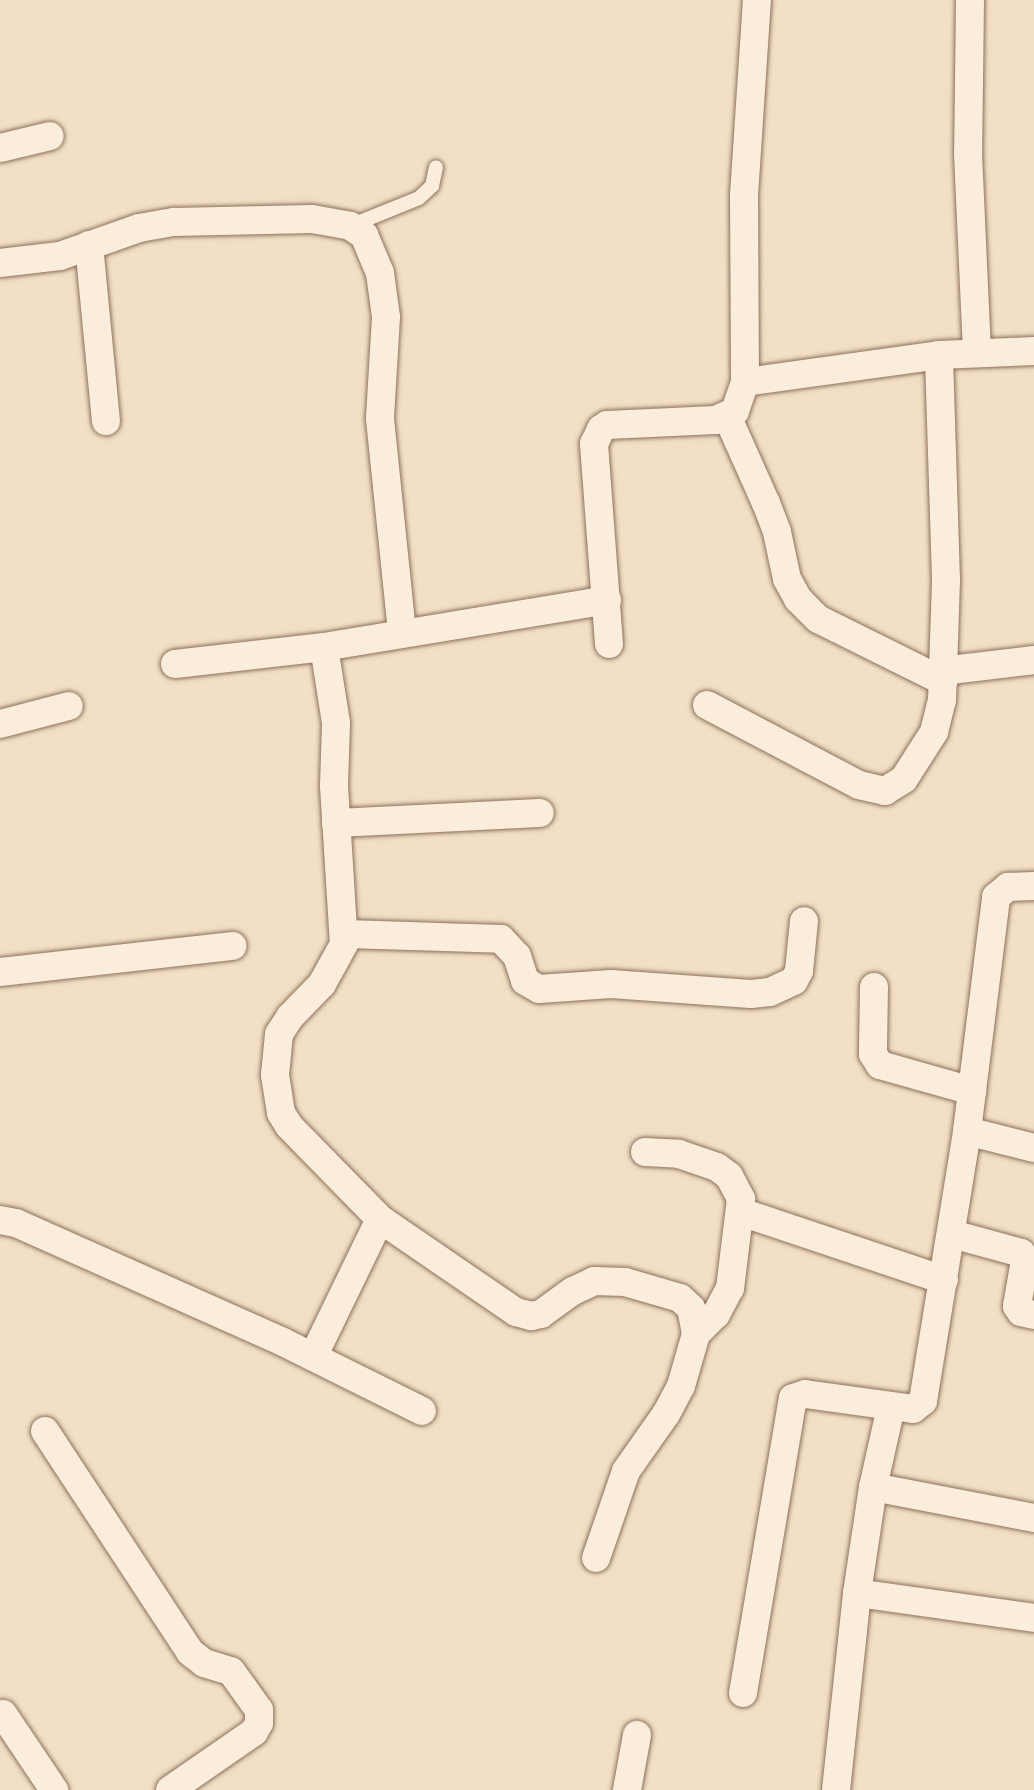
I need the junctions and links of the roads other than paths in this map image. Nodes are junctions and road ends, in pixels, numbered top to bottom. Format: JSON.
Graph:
{"nodes":[{"id":1,"x":757,"y":0,"type":"edge"},
{"id":2,"x":970,"y":0,"type":"edge"},
{"id":3,"x":50,"y":136,"type":"dead end"},
{"id":4,"x":0,"y":148,"type":"edge"},
{"id":5,"x":436,"y":167,"type":"dead end"},
{"id":6,"x":350,"y":226,"type":"junction"},
{"id":7,"x":89,"y":245,"type":"junction"},
{"id":8,"x":0,"y":263,"type":"edge"},
{"id":9,"x":1034,"y":351,"type":"edge"},
{"id":10,"x":977,"y":352,"type":"junction"},
{"id":11,"x":939,"y":355,"type":"junction"},
{"id":12,"x":745,"y":382,"type":"junction"},
{"id":13,"x":727,"y":416,"type":"junction"},
{"id":14,"x":106,"y":421,"type":"dead end"},
{"id":15,"x":607,"y":600,"type":"junction"},
{"id":16,"x":402,"y":632,"type":"junction"},
{"id":17,"x":609,"y":644,"type":"dead end"},
{"id":18,"x":324,"y":647,"type":"junction"},
{"id":19,"x":1034,"y":660,"type":"edge"},
{"id":20,"x":175,"y":664,"type":"dead end"},
{"id":21,"x":942,"y":676,"type":"junction"},
{"id":22,"x":707,"y":705,"type":"dead end"},
{"id":23,"x":69,"y":706,"type":"dead end"},
{"id":24,"x":0,"y":724,"type":"edge"},
{"id":25,"x":540,"y":813,"type":"dead end"},
{"id":26,"x":336,"y":823,"type":"junction"},
{"id":27,"x":1034,"y":886,"type":"edge"},
{"id":28,"x":804,"y":921,"type":"dead end"},
{"id":29,"x":346,"y":934,"type":"junction"},
{"id":30,"x":233,"y":946,"type":"dead end"},
{"id":31,"x":0,"y":972,"type":"edge"},
{"id":32,"x":874,"y":987,"type":"dead end"},
{"id":33,"x":972,"y":1091,"type":"junction"},
{"id":34,"x":967,"y":1131,"type":"junction"},
{"id":35,"x":1034,"y":1148,"type":"edge"},
{"id":36,"x":645,"y":1152,"type":"dead end"},
{"id":37,"x":741,"y":1212,"type":"junction"},
{"id":38,"x":380,"y":1219,"type":"junction"},
{"id":39,"x":0,"y":1220,"type":"edge"},
{"id":40,"x":952,"y":1234,"type":"junction"},
{"id":41,"x":944,"y":1280,"type":"junction"},
{"id":42,"x":1034,"y":1315,"type":"edge"},
{"id":43,"x":696,"y":1334,"type":"junction"},
{"id":44,"x":313,"y":1357,"type":"junction"},
{"id":45,"x":891,"y":1407,"type":"junction"},
{"id":46,"x":422,"y":1411,"type":"dead end"},
{"id":47,"x":45,"y":1431,"type":"dead end"},
{"id":48,"x":873,"y":1487,"type":"junction"},
{"id":49,"x":1034,"y":1518,"type":"edge"},
{"id":50,"x":596,"y":1558,"type":"dead end"},
{"id":51,"x":857,"y":1593,"type":"junction"},
{"id":52,"x":1034,"y":1618,"type":"edge"},
{"id":53,"x":743,"y":1693,"type":"dead end"},
{"id":54,"x":3,"y":1714,"type":"dead end"},
{"id":55,"x":637,"y":1735,"type":"dead end"},
{"id":56,"x":54,"y":1790,"type":"edge"},
{"id":57,"x":170,"y":1790,"type":"edge"},
{"id":58,"x":627,"y":1790,"type":"edge"},
{"id":59,"x":836,"y":1790,"type":"edge"}],
"edges":[{"from":1,"to":12,"type":"street"},
{"from":2,"to":10,"type":"street"},
{"from":3,"to":4,"type":"street"},
{"from":5,"to":6,"type":"lane"},
{"from":6,"to":7,"type":"street"},
{"from":6,"to":16,"type":"street"},
{"from":7,"to":8,"type":"street"},
{"from":7,"to":14,"type":"street"},
{"from":9,"to":10,"type":"street"},
{"from":10,"to":11,"type":"street"},
{"from":11,"to":12,"type":"street"},
{"from":11,"to":21,"type":"street"},
{"from":12,"to":13,"type":"street"},
{"from":13,"to":15,"type":"street"},
{"from":13,"to":21,"type":"street"},
{"from":15,"to":16,"type":"street"},
{"from":15,"to":17,"type":"street"},
{"from":16,"to":18,"type":"street"},
{"from":18,"to":20,"type":"street"},
{"from":18,"to":26,"type":"street"},
{"from":19,"to":21,"type":"street"},
{"from":21,"to":22,"type":"street"},
{"from":23,"to":24,"type":"street"},
{"from":25,"to":26,"type":"street"},
{"from":26,"to":29,"type":"street"},
{"from":27,"to":33,"type":"street"},
{"from":28,"to":29,"type":"street"},
{"from":29,"to":38,"type":"street"},
{"from":30,"to":31,"type":"street"},
{"from":32,"to":33,"type":"street"},
{"from":33,"to":34,"type":"street"},
{"from":34,"to":35,"type":"street"},
{"from":34,"to":40,"type":"street"},
{"from":36,"to":37,"type":"street"},
{"from":37,"to":41,"type":"street"},
{"from":37,"to":43,"type":"street"},
{"from":38,"to":43,"type":"street"},
{"from":38,"to":44,"type":"street"},
{"from":39,"to":44,"type":"street"},
{"from":40,"to":41,"type":"street"},
{"from":40,"to":42,"type":"street"},
{"from":41,"to":45,"type":"street"},
{"from":43,"to":50,"type":"street"},
{"from":44,"to":46,"type":"street"},
{"from":45,"to":48,"type":"street"},
{"from":45,"to":53,"type":"street"},
{"from":47,"to":57,"type":"street"},
{"from":48,"to":49,"type":"street"},
{"from":48,"to":51,"type":"street"},
{"from":51,"to":52,"type":"street"},
{"from":51,"to":59,"type":"street"},
{"from":54,"to":56,"type":"street"},
{"from":55,"to":58,"type":"street"}]}
